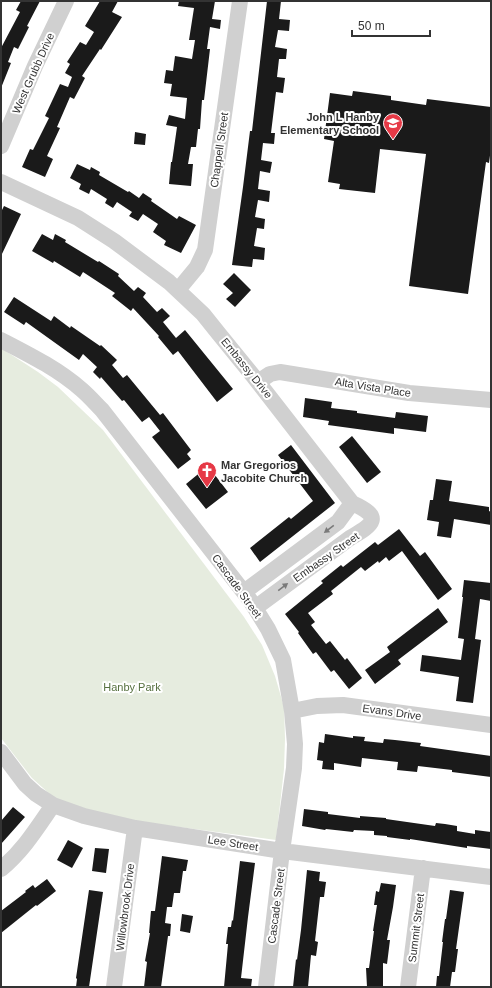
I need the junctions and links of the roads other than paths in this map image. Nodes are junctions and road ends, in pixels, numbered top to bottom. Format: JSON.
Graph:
{"nodes":[{"id":1,"x":66,"y":1,"type":"edge"},
{"id":2,"x":240,"y":1,"type":"edge"},
{"id":3,"x":1,"y":146,"type":"edge"},
{"id":4,"x":1,"y":182,"type":"edge"},
{"id":5,"x":178,"y":290,"type":"junction"},
{"id":6,"x":1,"y":340,"type":"edge"},
{"id":7,"x":258,"y":382,"type":"junction"},
{"id":8,"x":491,"y":400,"type":"edge"},
{"id":9,"x":352,"y":502,"type":"junction"},
{"id":10,"x":244,"y":592,"type":"junction"},
{"id":11,"x":255,"y":608,"type":"junction"},
{"id":12,"x":292,"y":711,"type":"junction"},
{"id":13,"x":491,"y":725,"type":"edge"},
{"id":14,"x":1,"y":752,"type":"edge"},
{"id":15,"x":53,"y":805,"type":"junction"},
{"id":16,"x":135,"y":828,"type":"junction"},
{"id":17,"x":282,"y":851,"type":"junction"},
{"id":18,"x":423,"y":868,"type":"junction"},
{"id":19,"x":1,"y":869,"type":"edge"},
{"id":20,"x":491,"y":877,"type":"edge"},
{"id":21,"x":114,"y":987,"type":"edge"},
{"id":22,"x":266,"y":987,"type":"edge"},
{"id":23,"x":408,"y":987,"type":"edge"}],
"edges":[{"from":1,"to":3,"type":"street","name":"West Grubb Drive"},
{"from":2,"to":5,"type":"street","name":"Chappell Street"},
{"from":4,"to":5,"type":"street","name":"Embassy Drive"},
{"from":5,"to":7,"type":"street","name":"Embassy Drive"},
{"from":6,"to":10,"type":"street","name":"Cascade Street"},
{"from":7,"to":8,"type":"street","name":"Alta Vista Place"},
{"from":7,"to":9,"type":"street","name":"Embassy Drive"},
{"from":9,"to":10,"type":"street","one_way":true},
{"from":11,"to":9,"type":"street","name":"Embassy Street","one_way":true},
{"from":10,"to":11,"type":"street","name":"Cascade Street"},
{"from":11,"to":12,"type":"street","name":"Cascade Street"},
{"from":12,"to":13,"type":"street","name":"Evans Drive"},
{"from":12,"to":17,"type":"street","name":"Cascade Street"},
{"from":14,"to":15,"type":"street","name":"Lee Street"},
{"from":15,"to":16,"type":"street","name":"Lee Street"},
{"from":15,"to":19,"type":"street"},
{"from":16,"to":17,"type":"street","name":"Lee Street"},
{"from":16,"to":21,"type":"street","name":"Willowbrook Drive"},
{"from":17,"to":18,"type":"street","name":"Lee Street"},
{"from":17,"to":22,"type":"street","name":"Cascade Street"},
{"from":18,"to":20,"type":"street","name":"Lee Street"},
{"from":18,"to":23,"type":"street","name":"Summit Street"}]}
